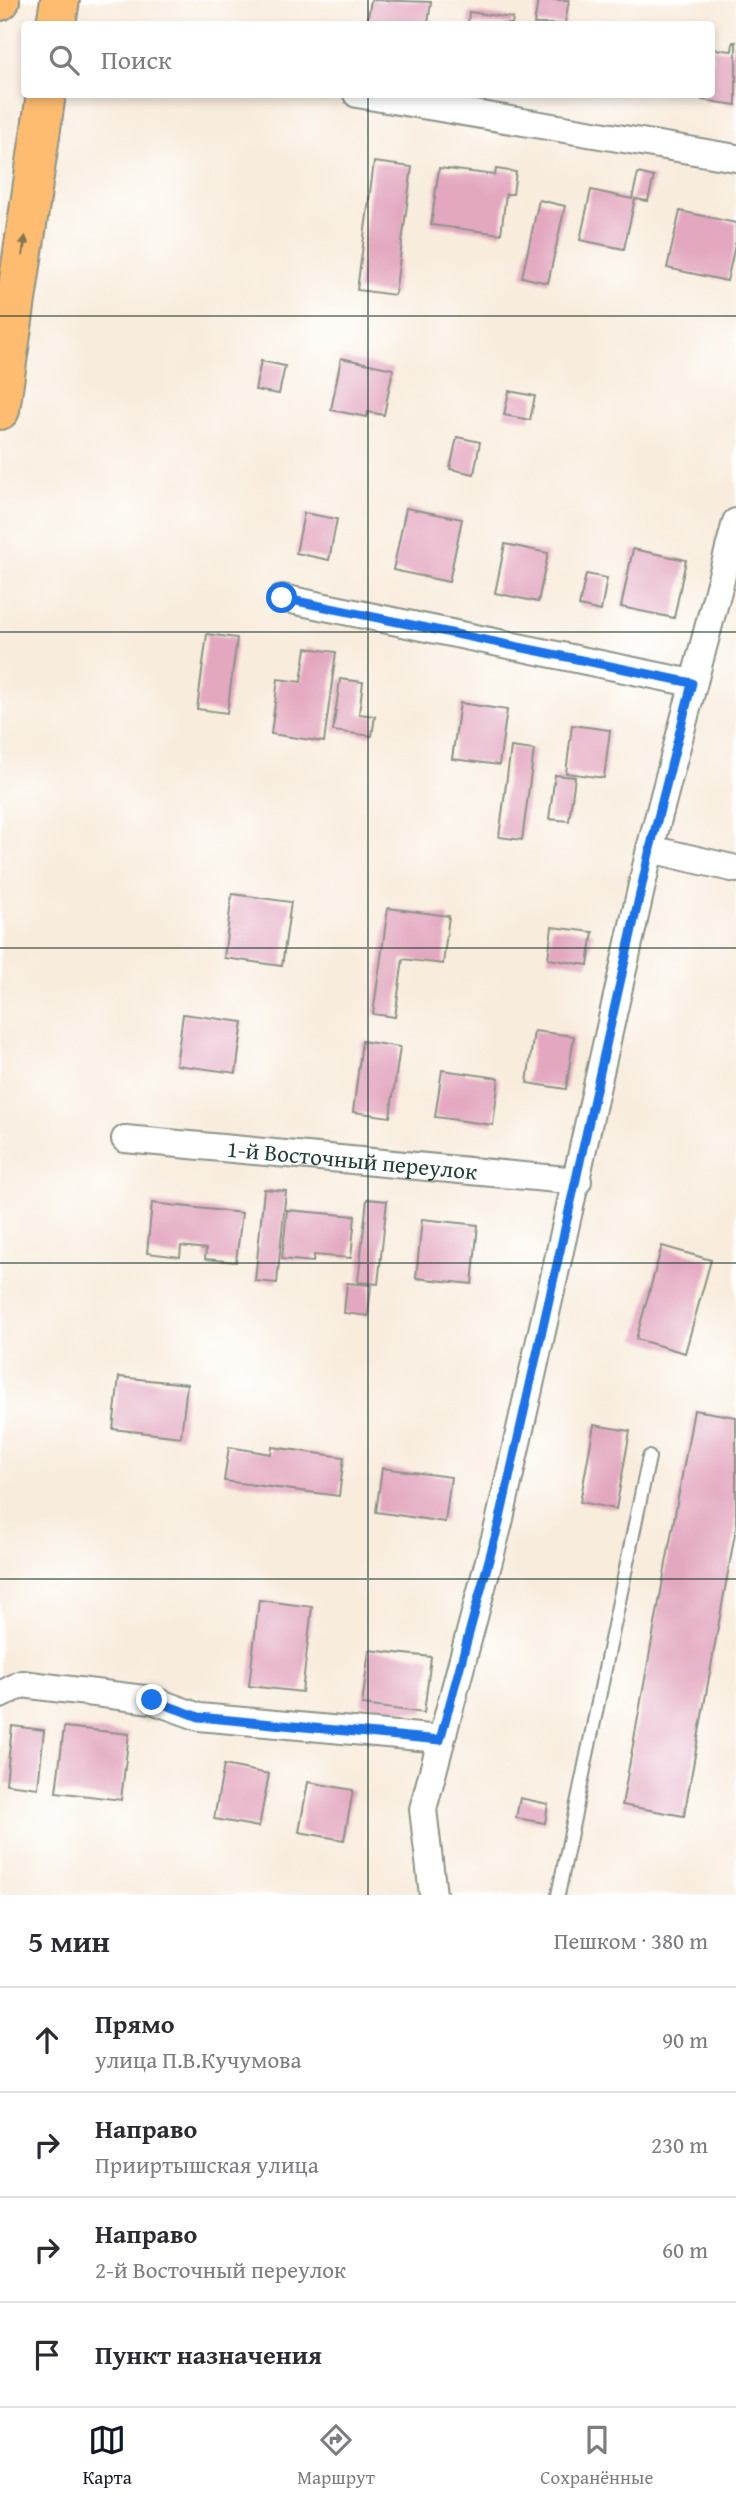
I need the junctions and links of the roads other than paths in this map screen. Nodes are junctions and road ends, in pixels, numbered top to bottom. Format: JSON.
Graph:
{"nodes":[{"id":1,"x":60,"y":0,"type":"edge"},
{"id":2,"x":56,"y":21,"type":"edge"},
{"id":3,"x":45,"y":98,"type":"edge"},
{"id":4,"x":381,"y":98,"type":"edge"},
{"id":5,"x":736,"y":158,"type":"edge"},
{"id":6,"x":0,"y":410,"type":"edge"},
{"id":7,"x":736,"y":522,"type":"edge"},
{"id":8,"x":282,"y":598,"type":"dead end"},
{"id":9,"x":692,"y":683,"type":"junction"},
{"id":10,"x":650,"y":849,"type":"junction"},
{"id":11,"x":736,"y":869,"type":"edge"},
{"id":12,"x":125,"y":1139,"type":"dead end"},
{"id":13,"x":578,"y":1181,"type":"junction"},
{"id":14,"x":649,"y":1457,"type":"dead end"},
{"id":15,"x":0,"y":1695,"type":"edge"},
{"id":16,"x":440,"y":1740,"type":"junction"},
{"id":17,"x":433,"y":1895,"type":"edge"},
{"id":18,"x":558,"y":1895,"type":"edge"}],
"edges":[{"from":1,"to":2,"type":"main road"},
{"from":6,"to":3,"type":"main road","one_way":true},
{"from":4,"to":5,"type":"street"},
{"from":7,"to":9,"type":"street"},
{"from":8,"to":9,"type":"street"},
{"from":9,"to":10,"type":"street"},
{"from":10,"to":11,"type":"street"},
{"from":10,"to":13,"type":"street"},
{"from":12,"to":13,"type":"street","name":"1-й Восточный переулок"},
{"from":13,"to":16,"type":"street"},
{"from":14,"to":18,"type":"lane"},
{"from":15,"to":16,"type":"street"},
{"from":16,"to":17,"type":"street"}]}
